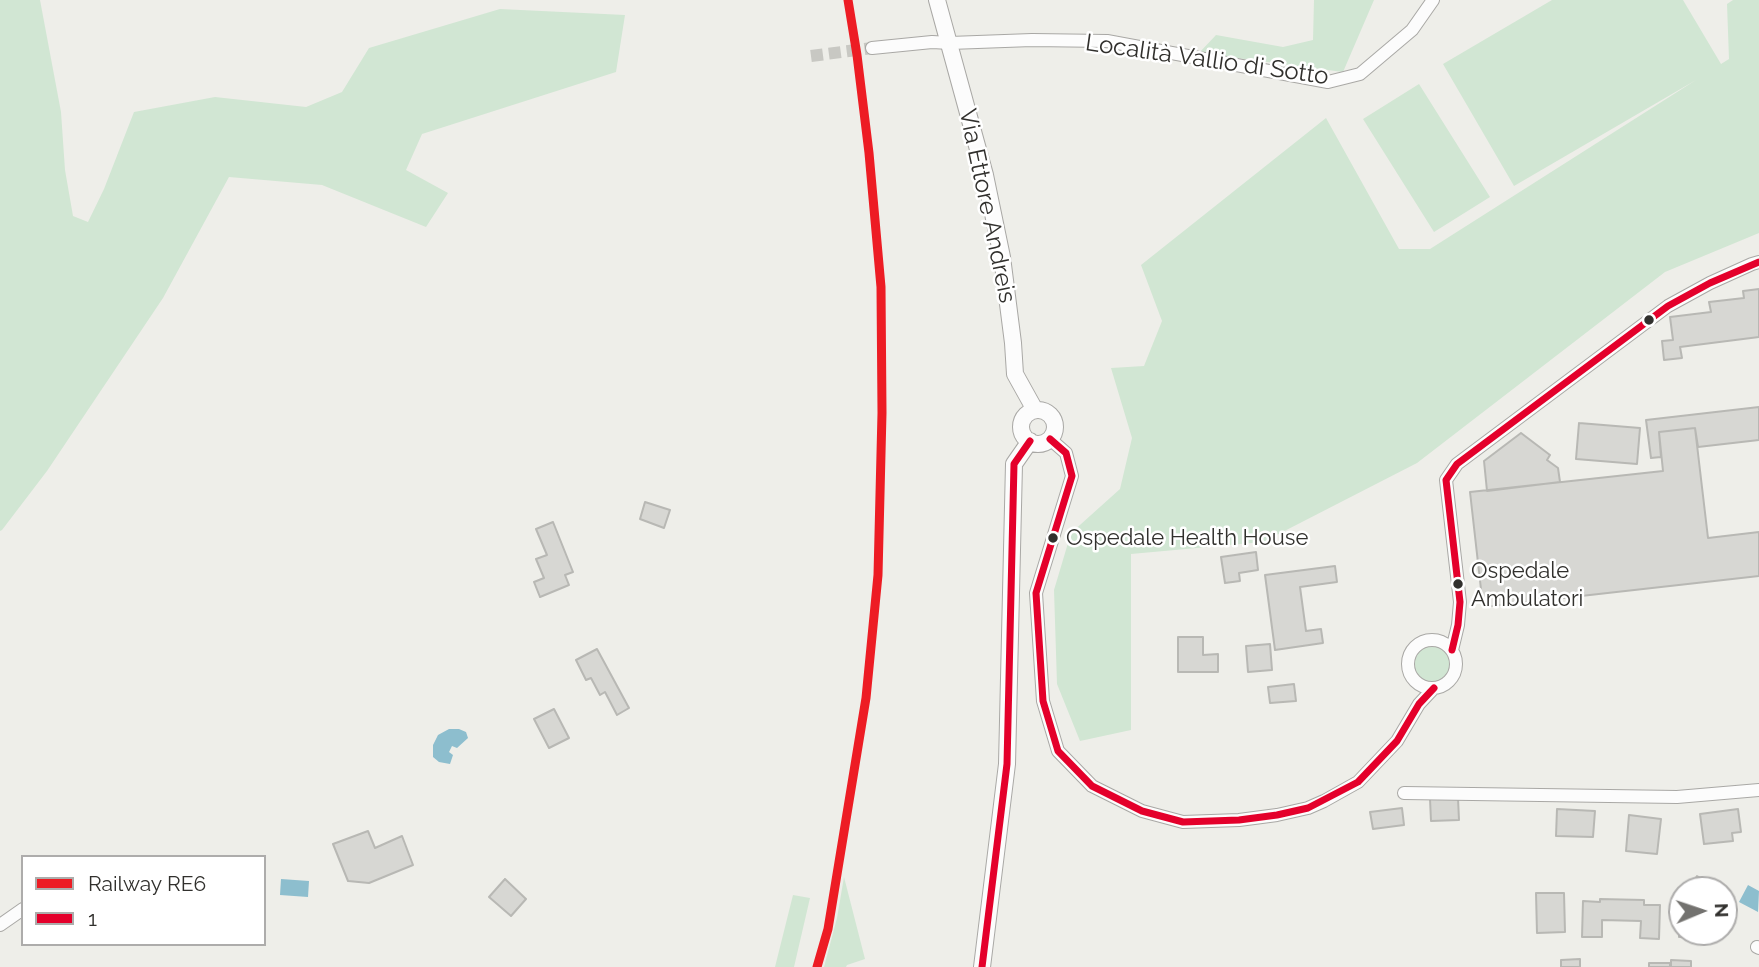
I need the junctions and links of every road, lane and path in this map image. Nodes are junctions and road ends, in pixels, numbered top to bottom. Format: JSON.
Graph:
{"nodes":[{"id":1,"x":937,"y":0,"type":"edge"},
{"id":2,"x":1433,"y":0,"type":"edge"},
{"id":3,"x":950,"y":43,"type":"junction"},
{"id":4,"x":872,"y":48,"type":"tunnel mouth"},
{"id":5,"x":1759,"y":262,"type":"edge"},
{"id":6,"x":1035,"y":410,"type":"junction"},
{"id":7,"x":1050,"y":439,"type":"junction"},
{"id":8,"x":1030,"y":441,"type":"junction"},
{"id":9,"x":1458,"y":625,"type":"junction"},
{"id":10,"x":1437,"y":639,"type":"junction"},
{"id":11,"x":1452,"y":650,"type":"junction"},
{"id":12,"x":1419,"y":684,"type":"junction"},
{"id":13,"x":1434,"y":688,"type":"junction"},
{"id":14,"x":1419,"y":704,"type":"junction"},
{"id":15,"x":1759,"y":790,"type":"edge"},
{"id":16,"x":1404,"y":793,"type":"dead end"},
{"id":17,"x":21,"y":910,"type":"edge"},
{"id":18,"x":0,"y":925,"type":"edge"},
{"id":19,"x":982,"y":967,"type":"edge"}],
"edges":[{"from":1,"to":3,"type":"street","name":"Via Ettore Andreis"},
{"from":2,"to":3,"type":"street","name":"Località Vallio di Sotto"},
{"from":3,"to":4,"type":"street","name":"Località Vallio di Sotto"},
{"from":3,"to":6,"type":"street","name":"Via Ettore Andreis"},
{"from":5,"to":9,"type":"street"},
{"from":6,"to":7,"type":"street"},
{"from":6,"to":8,"type":"street"},
{"from":7,"to":8,"type":"street"},
{"from":7,"to":14,"type":"street"},
{"from":8,"to":19,"type":"street"},
{"from":9,"to":10,"type":"street"},
{"from":9,"to":11,"type":"street"},
{"from":10,"to":11,"type":"street"},
{"from":10,"to":12,"type":"street"},
{"from":11,"to":13,"type":"street"},
{"from":12,"to":13,"type":"street"},
{"from":12,"to":14,"type":"street"},
{"from":13,"to":14,"type":"street"},
{"from":15,"to":16,"type":"street"},
{"from":17,"to":18,"type":"street"}]}
